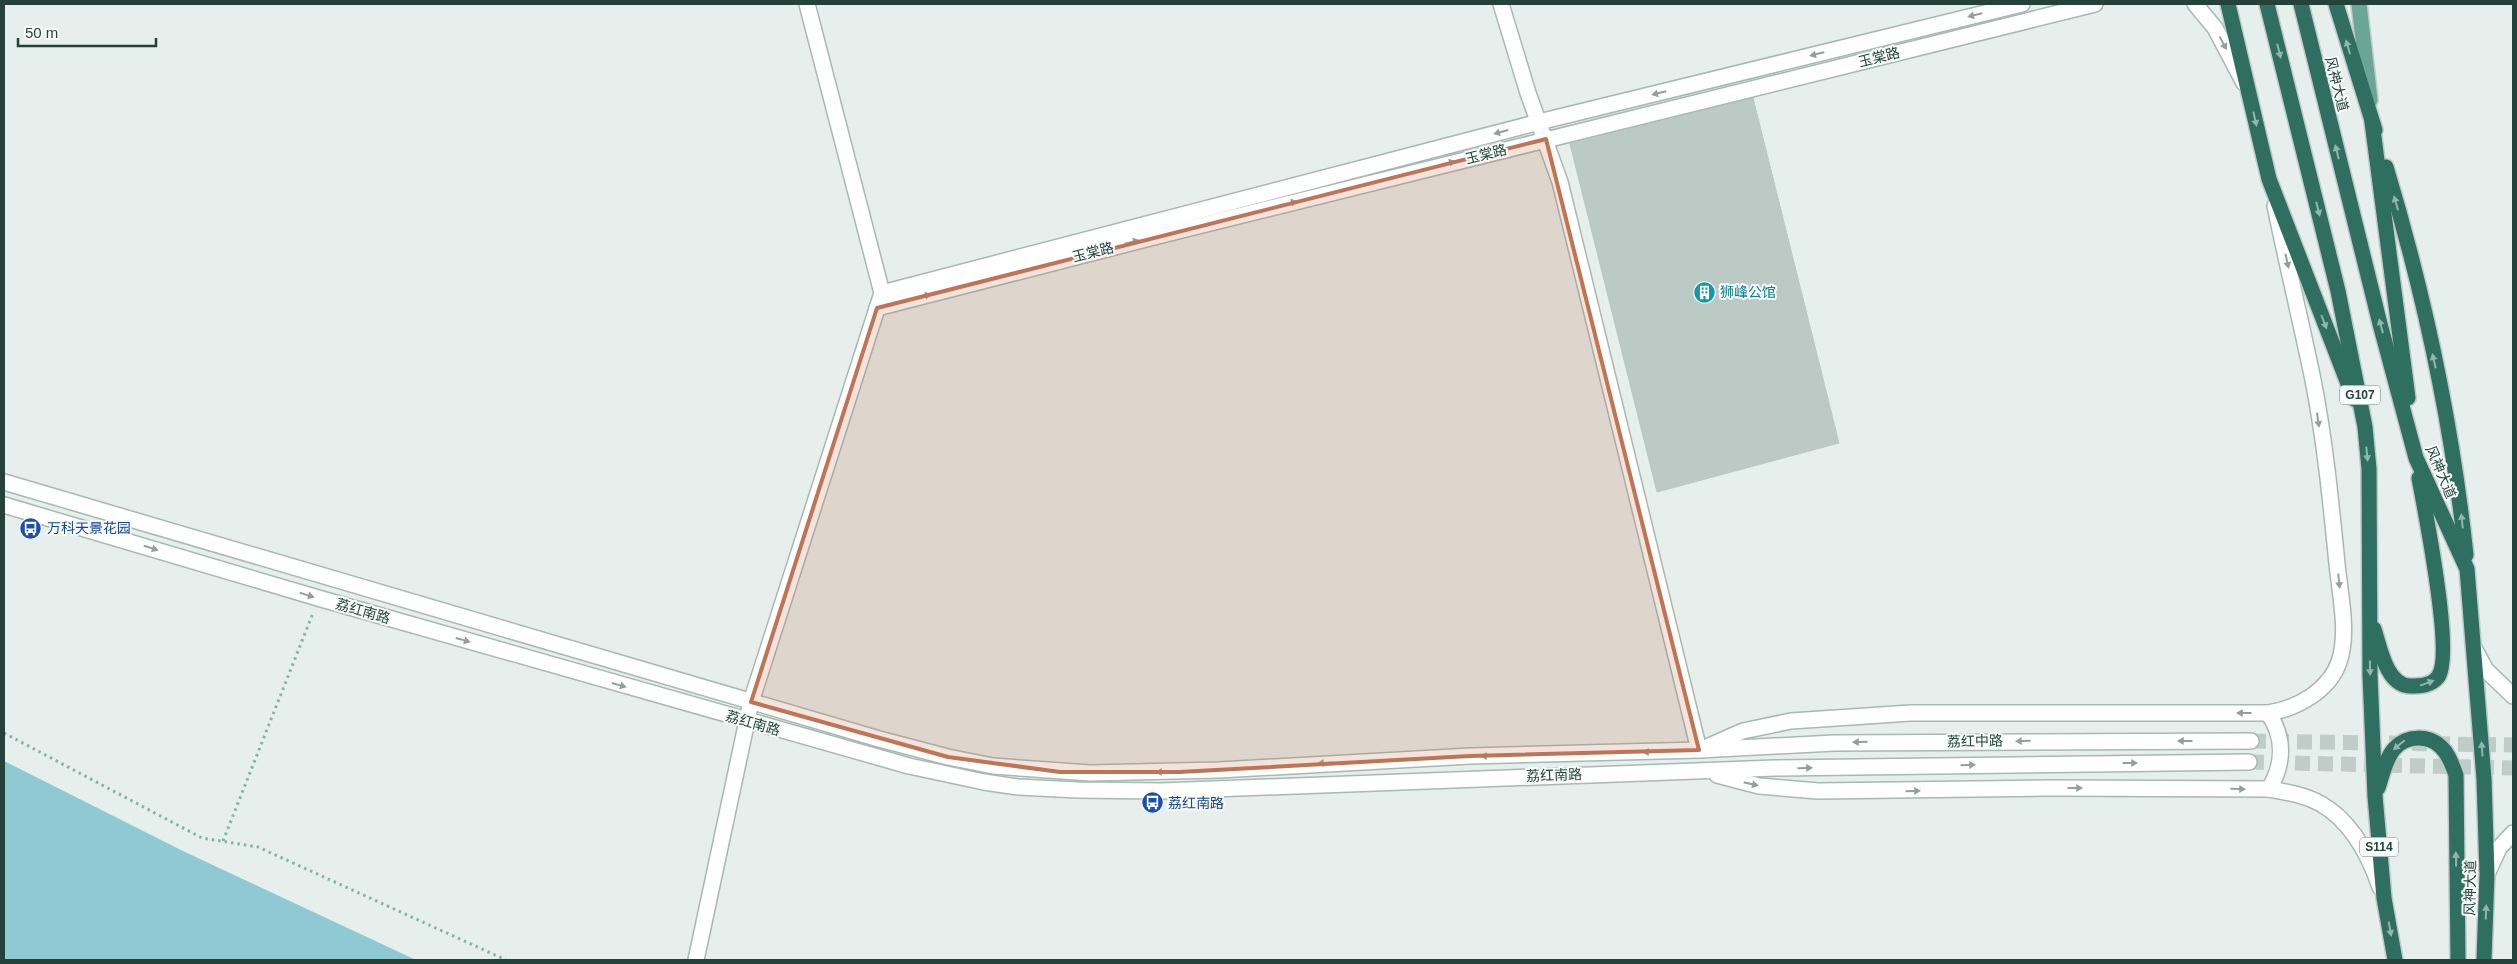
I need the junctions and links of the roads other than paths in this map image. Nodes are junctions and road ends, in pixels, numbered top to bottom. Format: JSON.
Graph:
{"nodes":[{"id":1,"x":808,"y":4,"type":"edge"},
{"id":2,"x":1501,"y":4,"type":"edge"},
{"id":3,"x":2022,"y":4,"type":"edge"},
{"id":4,"x":2095,"y":4,"type":"edge"},
{"id":5,"x":2195,"y":4,"type":"edge"},
{"id":6,"x":2228,"y":4,"type":"edge"},
{"id":7,"x":2267,"y":4,"type":"edge"},
{"id":8,"x":2301,"y":4,"type":"edge"},
{"id":9,"x":2336,"y":4,"type":"edge"},
{"id":10,"x":2359,"y":4,"type":"edge"},
{"id":11,"x":2250,"y":95,"type":"junction"},
{"id":12,"x":1539,"y":122,"type":"junction"},
{"id":13,"x":2372,"y":122,"type":"junction"},
{"id":14,"x":1546,"y":139,"type":"junction"},
{"id":15,"x":2269,"y":179,"type":"junction"},
{"id":16,"x":882,"y":293,"type":"junction"},
{"id":17,"x":877,"y":308,"type":"junction"},
{"id":18,"x":2365,"y":426,"type":"junction"},
{"id":19,"x":2416,"y":458,"type":"junction"},
{"id":20,"x":4,"y":482,"type":"edge"},
{"id":21,"x":4,"y":505,"type":"edge"},
{"id":22,"x":2467,"y":569,"type":"junction"},
{"id":23,"x":2370,"y":618,"type":"junction"},
{"id":24,"x":2474,"y":648,"type":"junction"},
{"id":25,"x":2513,"y":696,"type":"edge"},
{"id":26,"x":751,"y":702,"type":"junction"},
{"id":27,"x":2268,"y":712,"type":"junction"},
{"id":28,"x":747,"y":722,"type":"junction"},
{"id":29,"x":2251,"y":741,"type":"tunnel mouth"},
{"id":30,"x":1699,"y":750,"type":"junction"},
{"id":31,"x":2249,"y":762,"type":"tunnel mouth"},
{"id":32,"x":1704,"y":771,"type":"junction"},
{"id":33,"x":2269,"y":789,"type":"junction"},
{"id":34,"x":2375,"y":796,"type":"junction"},
{"id":35,"x":2513,"y":833,"type":"edge"},
{"id":36,"x":2487,"y":874,"type":"junction"},
{"id":37,"x":2384,"y":898,"type":"junction"},
{"id":38,"x":696,"y":960,"type":"edge"},
{"id":39,"x":2395,"y":960,"type":"edge"},
{"id":40,"x":2458,"y":960,"type":"edge"},
{"id":41,"x":2484,"y":960,"type":"edge"}],
"edges":[{"from":1,"to":16,"type":"street"},
{"from":2,"to":12,"type":"street"},
{"from":3,"to":12,"type":"street","name":"玉棠路","one_way":true},
{"from":4,"to":14,"type":"street","name":"玉棠路"},
{"from":5,"to":11,"type":"street","one_way":true},
{"from":6,"to":11,"type":"highway"},
{"from":7,"to":18,"type":"highway","number":"G107","one_way":true},
{"from":19,"to":8,"type":"highway","name":"风神大道","number":"G107","one_way":true},
{"from":13,"to":9,"type":"highway","one_way":true},
{"from":10,"to":13,"type":"main road"},
{"from":11,"to":15,"type":"highway","one_way":true},
{"from":12,"to":14,"type":"street"},
{"from":12,"to":16,"type":"street","name":"玉棠路","one_way":true},
{"from":13,"to":19,"type":"highway"},
{"from":22,"to":13,"type":"highway","one_way":true},
{"from":17,"to":14,"type":"street","name":"玉棠路","one_way":true},
{"from":14,"to":30,"type":"street"},
{"from":15,"to":18,"type":"highway","one_way":true},
{"from":15,"to":27,"type":"street","one_way":true},
{"from":16,"to":17,"type":"street"},
{"from":17,"to":26,"type":"street"},
{"from":18,"to":23,"type":"highway","number":"G107","one_way":true},
{"from":19,"to":22,"type":"highway","name":"风神大道","number":"G107"},
{"from":23,"to":19,"type":"highway","one_way":true},
{"from":20,"to":26,"type":"street","name":"荔红南路"},
{"from":21,"to":28,"type":"street","name":"荔红南路","one_way":true},
{"from":22,"to":24,"type":"highway","name":"风神大道","number":"G107"},
{"from":23,"to":34,"type":"highway","number":"G107","one_way":true},
{"from":24,"to":25,"type":"street"},
{"from":36,"to":24,"type":"highway","name":"风神大道","number":"G107","one_way":true},
{"from":26,"to":28,"type":"street"},
{"from":30,"to":26,"type":"street","name":"荔红南路","one_way":true},
{"from":27,"to":30,"type":"street","one_way":true},
{"from":27,"to":33,"type":"street"},
{"from":28,"to":32,"type":"street","name":"荔红南路"},
{"from":28,"to":38,"type":"street"},
{"from":29,"to":30,"type":"street","name":"荔红中路","one_way":true},
{"from":32,"to":31,"type":"street","name":"荔红中路","one_way":true},
{"from":32,"to":33,"type":"street","one_way":true},
{"from":33,"to":37,"type":"street"},
{"from":34,"to":37,"type":"highway","number":"S114"},
{"from":40,"to":34,"type":"highway","one_way":true},
{"from":35,"to":36,"type":"street"},
{"from":41,"to":36,"type":"highway","name":"风神大道","number":"G107","one_way":true},
{"from":37,"to":39,"type":"highway","one_way":true}]}
